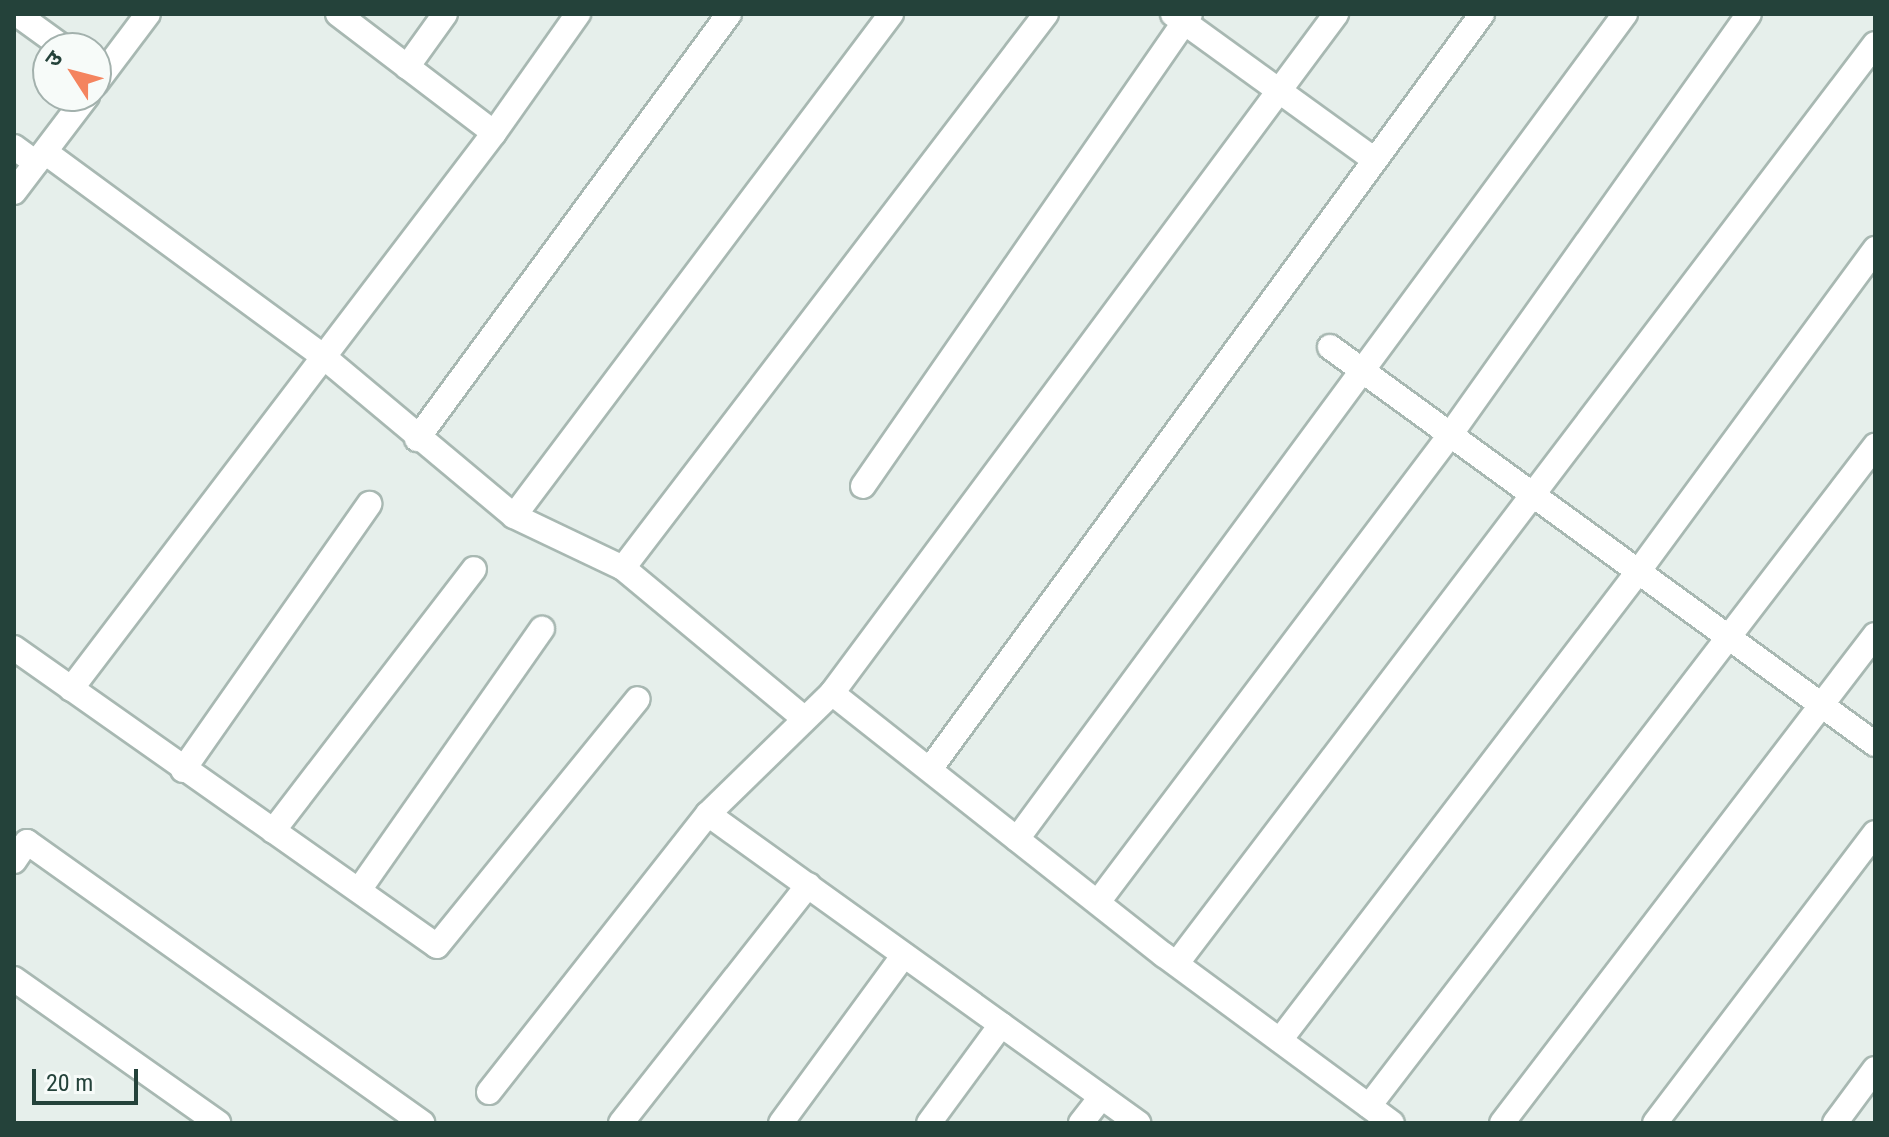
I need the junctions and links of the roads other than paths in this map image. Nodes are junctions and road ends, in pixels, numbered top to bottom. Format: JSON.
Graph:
{"nodes":[{"id":1,"x":17,"y":14,"type":"edge"},
{"id":2,"x":148,"y":14,"type":"edge"},
{"id":3,"x":338,"y":14,"type":"edge"},
{"id":4,"x":445,"y":14,"type":"edge"},
{"id":5,"x":578,"y":14,"type":"edge"},
{"id":6,"x":729,"y":14,"type":"edge"},
{"id":7,"x":891,"y":14,"type":"edge"},
{"id":8,"x":1046,"y":14,"type":"edge"},
{"id":9,"x":1336,"y":14,"type":"edge"},
{"id":10,"x":1482,"y":14,"type":"edge"},
{"id":11,"x":1625,"y":14,"type":"edge"},
{"id":12,"x":1749,"y":14,"type":"edge"},
{"id":13,"x":1182,"y":17,"type":"edge"},
{"id":14,"x":42,"y":32,"type":"edge"},
{"id":15,"x":1875,"y":44,"type":"edge"},
{"id":16,"x":112,"y":59,"type":"edge"},
{"id":17,"x":407,"y":67,"type":"junction"},
{"id":18,"x":1281,"y":89,"type":"junction"},
{"id":19,"x":75,"y":112,"type":"edge"},
{"id":20,"x":494,"y":133,"type":"junction"},
{"id":21,"x":14,"y":147,"type":"edge"},
{"id":22,"x":40,"y":157,"type":"junction"},
{"id":23,"x":1375,"y":160,"type":"junction"},
{"id":24,"x":14,"y":192,"type":"edge"},
{"id":25,"x":1875,"y":249,"type":"edge"},
{"id":26,"x":1330,"y":347,"type":"dead end"},
{"id":27,"x":325,"y":358,"type":"junction"},
{"id":28,"x":1365,"y":373,"type":"junction"},
{"id":29,"x":1450,"y":435,"type":"junction"},
{"id":30,"x":417,"y":439,"type":"junction"},
{"id":31,"x":1875,"y":446,"type":"edge"},
{"id":32,"x":863,"y":486,"type":"dead end"},
{"id":33,"x":1532,"y":495,"type":"junction"},
{"id":34,"x":369,"y":504,"type":"dead end"},
{"id":35,"x":514,"y":516,"type":"junction"},
{"id":36,"x":623,"y":568,"type":"junction"},
{"id":37,"x":474,"y":569,"type":"dead end"},
{"id":38,"x":1638,"y":572,"type":"junction"},
{"id":39,"x":542,"y":629,"type":"dead end"},
{"id":40,"x":1875,"y":635,"type":"edge"},
{"id":41,"x":1728,"y":637,"type":"junction"},
{"id":42,"x":14,"y":648,"type":"edge"},
{"id":43,"x":71,"y":689,"type":"junction"},
{"id":44,"x":832,"y":693,"type":"junction"},
{"id":45,"x":638,"y":699,"type":"dead end"},
{"id":46,"x":1821,"y":705,"type":"junction"},
{"id":47,"x":805,"y":719,"type":"junction"},
{"id":48,"x":1875,"y":744,"type":"edge"},
{"id":49,"x":930,"y":769,"type":"junction"},
{"id":50,"x":183,"y":770,"type":"junction"},
{"id":51,"x":708,"y":814,"type":"junction"},
{"id":52,"x":273,"y":831,"type":"junction"},
{"id":53,"x":1875,"y":833,"type":"edge"},
{"id":54,"x":1017,"y":839,"type":"junction"},
{"id":55,"x":14,"y":861,"type":"edge"},
{"id":56,"x":808,"y":885,"type":"junction"},
{"id":57,"x":359,"y":890,"type":"junction"},
{"id":58,"x":1098,"y":902,"type":"junction"},
{"id":59,"x":904,"y":955,"type":"junction"},
{"id":60,"x":1177,"y":963,"type":"junction"},
{"id":61,"x":14,"y":979,"type":"edge"},
{"id":62,"x":1001,"y":1025,"type":"junction"},
{"id":63,"x":1280,"y":1040,"type":"junction"},
{"id":64,"x":1875,"y":1069,"type":"edge"},
{"id":65,"x":489,"y":1092,"type":"dead end"},
{"id":66,"x":1101,"y":1097,"type":"junction"},
{"id":67,"x":1369,"y":1106,"type":"junction"},
{"id":68,"x":218,"y":1123,"type":"edge"},
{"id":69,"x":422,"y":1123,"type":"edge"},
{"id":70,"x":621,"y":1123,"type":"edge"},
{"id":71,"x":781,"y":1123,"type":"edge"},
{"id":72,"x":929,"y":1123,"type":"edge"},
{"id":73,"x":1081,"y":1123,"type":"edge"},
{"id":74,"x":1138,"y":1123,"type":"edge"},
{"id":75,"x":1392,"y":1123,"type":"edge"},
{"id":76,"x":1502,"y":1123,"type":"edge"},
{"id":77,"x":1655,"y":1123,"type":"edge"},
{"id":78,"x":1835,"y":1123,"type":"edge"}],
"edges":[{"from":1,"to":14,"type":"street"},
{"from":2,"to":16,"type":"street"},
{"from":3,"to":17,"type":"street"},
{"from":4,"to":17,"type":"street"},
{"from":5,"to":20,"type":"street"},
{"from":6,"to":30,"type":"street"},
{"from":7,"to":35,"type":"street"},
{"from":8,"to":36,"type":"street"},
{"from":9,"to":18,"type":"street"},
{"from":10,"to":23,"type":"street"},
{"from":11,"to":28,"type":"street"},
{"from":12,"to":29,"type":"street"},
{"from":13,"to":18,"type":"street"},
{"from":13,"to":32,"type":"street"},
{"from":15,"to":33,"type":"street"},
{"from":17,"to":20,"type":"street"},
{"from":18,"to":23,"type":"street"},
{"from":18,"to":44,"type":"street"},
{"from":19,"to":22,"type":"street"},
{"from":20,"to":27,"type":"street"},
{"from":21,"to":22,"type":"street"},
{"from":22,"to":24,"type":"street"},
{"from":22,"to":27,"type":"street"},
{"from":23,"to":49,"type":"street"},
{"from":25,"to":38,"type":"street"},
{"from":26,"to":28,"type":"street"},
{"from":27,"to":30,"type":"street"},
{"from":27,"to":43,"type":"street"},
{"from":28,"to":29,"type":"street"},
{"from":28,"to":54,"type":"street"},
{"from":29,"to":33,"type":"street"},
{"from":29,"to":58,"type":"street"},
{"from":30,"to":35,"type":"street"},
{"from":31,"to":41,"type":"street"},
{"from":33,"to":38,"type":"street"},
{"from":33,"to":60,"type":"street"},
{"from":34,"to":50,"type":"street"},
{"from":35,"to":36,"type":"street"},
{"from":36,"to":47,"type":"street"},
{"from":37,"to":52,"type":"street"},
{"from":38,"to":41,"type":"street"},
{"from":38,"to":63,"type":"street"},
{"from":39,"to":57,"type":"street"},
{"from":40,"to":46,"type":"street"},
{"from":41,"to":46,"type":"street"},
{"from":41,"to":67,"type":"street"},
{"from":42,"to":43,"type":"street"},
{"from":43,"to":50,"type":"street"},
{"from":44,"to":47,"type":"street"},
{"from":44,"to":49,"type":"street"},
{"from":45,"to":57,"type":"street"},
{"from":46,"to":48,"type":"street"},
{"from":46,"to":76,"type":"street"},
{"from":47,"to":51,"type":"street"},
{"from":49,"to":54,"type":"street"},
{"from":50,"to":52,"type":"street"},
{"from":51,"to":56,"type":"street"},
{"from":51,"to":65,"type":"street"},
{"from":52,"to":57,"type":"street"},
{"from":53,"to":77,"type":"street"},
{"from":54,"to":58,"type":"street"},
{"from":55,"to":69,"type":"street"},
{"from":56,"to":59,"type":"street"},
{"from":56,"to":70,"type":"street"},
{"from":58,"to":60,"type":"street"},
{"from":59,"to":62,"type":"street"},
{"from":59,"to":71,"type":"street"},
{"from":60,"to":63,"type":"street"},
{"from":61,"to":68,"type":"street"},
{"from":62,"to":66,"type":"street"},
{"from":62,"to":72,"type":"street"},
{"from":63,"to":67,"type":"street"},
{"from":64,"to":78,"type":"street"},
{"from":66,"to":73,"type":"street"},
{"from":66,"to":74,"type":"street"},
{"from":67,"to":75,"type":"street"}]}
